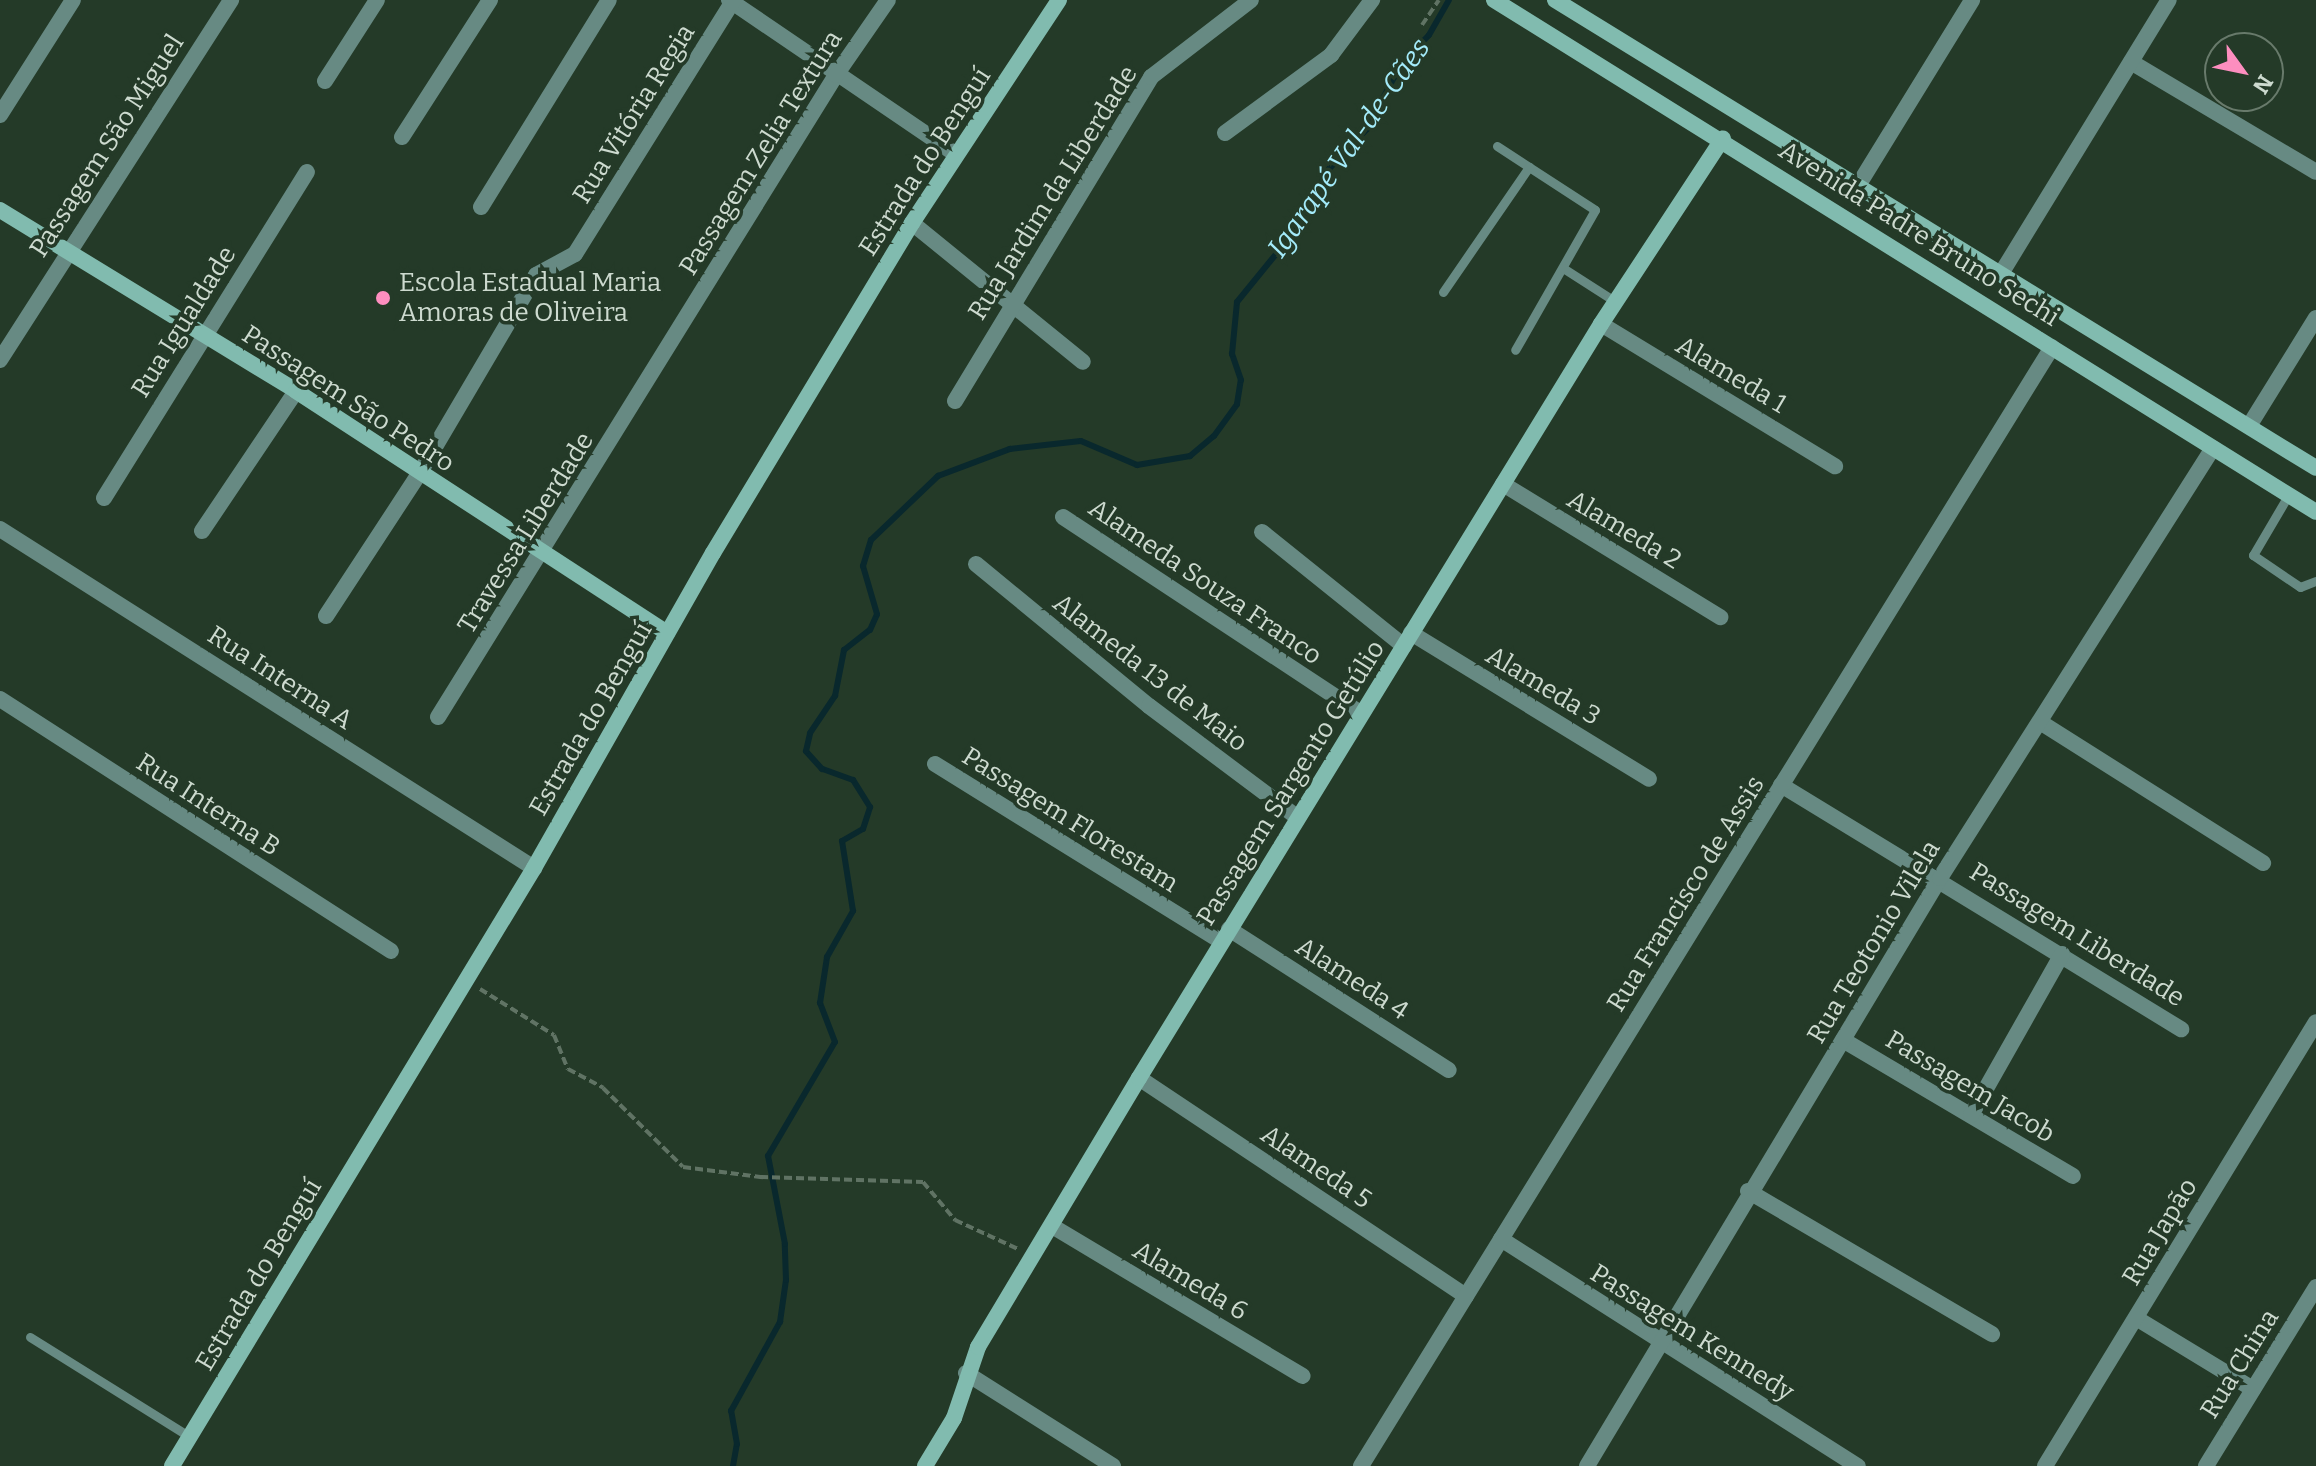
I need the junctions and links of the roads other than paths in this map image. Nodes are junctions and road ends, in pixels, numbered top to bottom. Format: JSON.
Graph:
{"nodes":[{"id":1,"x":73,"y":0,"type":"edge"},
{"id":2,"x":231,"y":0,"type":"edge"},
{"id":3,"x":377,"y":0,"type":"edge"},
{"id":4,"x":490,"y":0,"type":"edge"},
{"id":5,"x":609,"y":0,"type":"edge"},
{"id":6,"x":888,"y":0,"type":"edge"},
{"id":7,"x":1059,"y":0,"type":"edge"},
{"id":8,"x":1251,"y":0,"type":"edge"},
{"id":9,"x":1372,"y":0,"type":"edge"},
{"id":10,"x":1494,"y":0,"type":"edge"},
{"id":11,"x":1555,"y":0,"type":"edge"},
{"id":12,"x":1972,"y":0,"type":"edge"},
{"id":13,"x":2169,"y":0,"type":"edge"},
{"id":14,"x":732,"y":1,"type":"edge"},
{"id":15,"x":2131,"y":62,"type":"junction"},
{"id":16,"x":836,"y":75,"type":"junction"},
{"id":17,"x":325,"y":81,"type":"dead end"},
{"id":18,"x":0,"y":115,"type":"edge"},
{"id":19,"x":1225,"y":133,"type":"dead end"},
{"id":20,"x":402,"y":137,"type":"dead end"},
{"id":21,"x":1723,"y":138,"type":"junction"},
{"id":22,"x":1497,"y":146,"type":"dead end"},
{"id":23,"x":956,"y":154,"type":"junction"},
{"id":24,"x":1529,"y":167,"type":"junction"},
{"id":25,"x":307,"y":172,"type":"dead end"},
{"id":26,"x":2316,"y":172,"type":"edge"},
{"id":27,"x":1859,"y":184,"type":"junction"},
{"id":28,"x":481,"y":207,"type":"dead end"},
{"id":29,"x":0,"y":210,"type":"edge"},
{"id":30,"x":912,"y":223,"type":"junction"},
{"id":31,"x":68,"y":250,"type":"junction"},
{"id":32,"x":1563,"y":268,"type":"junction"},
{"id":33,"x":2002,"y":272,"type":"junction"},
{"id":34,"x":1443,"y":292,"type":"dead end"},
{"id":35,"x":1011,"y":299,"type":"junction"},
{"id":36,"x":1616,"y":302,"type":"junction"},
{"id":37,"x":2316,"y":318,"type":"edge"},
{"id":38,"x":1601,"y":324,"type":"junction"},
{"id":39,"x":204,"y":334,"type":"junction"},
{"id":40,"x":2052,"y":347,"type":"junction"},
{"id":41,"x":1515,"y":350,"type":"dead end"},
{"id":42,"x":0,"y":360,"type":"edge"},
{"id":43,"x":1083,"y":362,"type":"dead end"},
{"id":44,"x":652,"y":373,"type":"joint"},
{"id":45,"x":296,"y":391,"type":"junction"},
{"id":46,"x":955,"y":401,"type":"dead end"},
{"id":47,"x":2249,"y":426,"type":"junction"},
{"id":48,"x":2213,"y":448,"type":"junction"},
{"id":49,"x":1835,"y":466,"type":"dead end"},
{"id":50,"x":2316,"y":468,"type":"edge"},
{"id":51,"x":419,"y":474,"type":"junction"},
{"id":52,"x":1503,"y":484,"type":"junction"},
{"id":53,"x":2289,"y":494,"type":"junction"},
{"id":54,"x":104,"y":498,"type":"dead end"},
{"id":55,"x":2316,"y":512,"type":"edge"},
{"id":56,"x":1063,"y":517,"type":"dead end"},
{"id":57,"x":0,"y":529,"type":"edge"},
{"id":58,"x":202,"y":531,"type":"dead end"},
{"id":59,"x":1262,"y":532,"type":"dead end"},
{"id":60,"x":542,"y":556,"type":"junction"},
{"id":61,"x":976,"y":564,"type":"dead end"},
{"id":62,"x":2316,"y":581,"type":"edge"},
{"id":63,"x":326,"y":616,"type":"dead end"},
{"id":64,"x":1720,"y":617,"type":"dead end"},
{"id":65,"x":667,"y":633,"type":"junction"},
{"id":66,"x":1408,"y":640,"type":"junction"},
{"id":67,"x":0,"y":699,"type":"edge"},
{"id":68,"x":1360,"y":713,"type":"junction"},
{"id":69,"x":438,"y":717,"type":"dead end"},
{"id":70,"x":2040,"y":722,"type":"junction"},
{"id":71,"x":935,"y":764,"type":"dead end"},
{"id":72,"x":1649,"y":779,"type":"dead end"},
{"id":73,"x":1781,"y":785,"type":"junction"},
{"id":74,"x":1297,"y":817,"type":"junction"},
{"id":75,"x":2263,"y":863,"type":"dead end"},
{"id":76,"x":534,"y":868,"type":"junction"},
{"id":77,"x":1940,"y":878,"type":"junction"},
{"id":78,"x":1225,"y":935,"type":"junction"},
{"id":79,"x":391,"y":951,"type":"dead end"},
{"id":80,"x":2062,"y":954,"type":"junction"},
{"id":81,"x":2316,"y":1022,"type":"edge"},
{"id":82,"x":2181,"y":1029,"type":"dead end"},
{"id":83,"x":1843,"y":1040,"type":"junction"},
{"id":84,"x":1449,"y":1070,"type":"dead end"},
{"id":85,"x":1139,"y":1078,"type":"junction"},
{"id":86,"x":1971,"y":1115,"type":"junction"},
{"id":87,"x":2073,"y":1176,"type":"dead end"},
{"id":88,"x":1748,"y":1191,"type":"junction"},
{"id":89,"x":1052,"y":1226,"type":"junction"},
{"id":90,"x":1501,"y":1239,"type":"junction"},
{"id":91,"x":2316,"y":1287,"type":"edge"},
{"id":92,"x":1466,"y":1296,"type":"junction"},
{"id":93,"x":2136,"y":1318,"type":"junction"},
{"id":94,"x":1992,"y":1334,"type":"dead end"},
{"id":95,"x":30,"y":1337,"type":"dead end"},
{"id":96,"x":1659,"y":1342,"type":"junction"},
{"id":97,"x":966,"y":1373,"type":"junction"},
{"id":98,"x":1303,"y":1376,"type":"dead end"},
{"id":99,"x":2253,"y":1389,"type":"junction"},
{"id":100,"x":190,"y":1437,"type":"junction"},
{"id":101,"x":1104,"y":1463,"type":"edge"},
{"id":102,"x":172,"y":1466,"type":"edge"},
{"id":103,"x":925,"y":1466,"type":"edge"},
{"id":104,"x":1361,"y":1466,"type":"edge"},
{"id":105,"x":1587,"y":1466,"type":"edge"},
{"id":106,"x":1858,"y":1466,"type":"edge"},
{"id":107,"x":2045,"y":1466,"type":"edge"},
{"id":108,"x":2206,"y":1466,"type":"edge"}],
"edges":[{"from":1,"to":18,"type":"street"},
{"from":2,"to":31,"type":"street","name":"Passagem São Miguel"},
{"from":3,"to":17,"type":"street"},
{"from":4,"to":20,"type":"street"},
{"from":5,"to":28,"type":"street"},
{"from":6,"to":16,"type":"street","name":"Passagem Zelia Textura"},
{"from":7,"to":23,"type":"street","name":"Estrada do Benguí"},
{"from":8,"to":35,"type":"street","name":"Rua Jardim da Liberdade"},
{"from":9,"to":19,"type":"street"},
{"from":10,"to":21,"type":"street","name":"Avenida Padre Bruno Sechi"},
{"from":11,"to":27,"type":"street","name":"Avenida Padre Bruno Sechi"},
{"from":12,"to":27,"type":"street"},
{"from":13,"to":15,"type":"street"},
{"from":14,"to":16,"type":"street"},
{"from":14,"to":51,"type":"street","name":"Rua Vitória Regia"},
{"from":15,"to":26,"type":"street"},
{"from":15,"to":33,"type":"street"},
{"from":16,"to":23,"type":"street"},
{"from":16,"to":44,"type":"street","name":"Passagem Zelia Textura"},
{"from":21,"to":36,"type":"street","name":"Passagem Sargento Getúlio"},
{"from":21,"to":40,"type":"street","name":"Avenida Padre Bruno Sechi"},
{"from":22,"to":24,"type":"lane"},
{"from":23,"to":30,"type":"street","name":"Estrada do Benguí"},
{"from":24,"to":32,"type":"lane"},
{"from":24,"to":34,"type":"lane"},
{"from":25,"to":39,"type":"street","name":"Rua Igualdade"},
{"from":27,"to":33,"type":"street","name":"Avenida Padre Bruno Sechi"},
{"from":29,"to":31,"type":"street","name":"Passagem São Pedro"},
{"from":30,"to":35,"type":"street"},
{"from":30,"to":65,"type":"street","name":"Estrada do Benguí"},
{"from":31,"to":39,"type":"street","name":"Passagem São Pedro"},
{"from":31,"to":42,"type":"street","name":"Passagem São Miguel"},
{"from":32,"to":36,"type":"lane"},
{"from":32,"to":41,"type":"lane"},
{"from":33,"to":47,"type":"street","name":"Avenida Padre Bruno Sechi"},
{"from":35,"to":43,"type":"street"},
{"from":35,"to":46,"type":"street","name":"Rua Jardim da Liberdade"},
{"from":36,"to":38,"type":"street","name":"Passagem Sargento Getúlio"},
{"from":37,"to":47,"type":"street"},
{"from":38,"to":49,"type":"street","name":"Alameda 1"},
{"from":38,"to":52,"type":"street","name":"Passagem Sargento Getúlio"},
{"from":39,"to":45,"type":"street","name":"Passagem São Pedro"},
{"from":39,"to":54,"type":"street","name":"Rua Igualdade"},
{"from":40,"to":48,"type":"street","name":"Avenida Padre Bruno Sechi"},
{"from":40,"to":73,"type":"street","name":"Rua Francisco de Assis"},
{"from":44,"to":60,"type":"street","name":"Travessa Liberdade"},
{"from":45,"to":51,"type":"street","name":"Passagem São Pedro"},
{"from":45,"to":58,"type":"street"},
{"from":47,"to":50,"type":"street","name":"Avenida Padre Bruno Sechi"},
{"from":48,"to":53,"type":"street","name":"Avenida Padre Bruno Sechi"},
{"from":48,"to":70,"type":"street","name":"Rua Teotonio Vilela"},
{"from":51,"to":60,"type":"street","name":"Passagem São Pedro"},
{"from":51,"to":63,"type":"street"},
{"from":52,"to":64,"type":"street","name":"Alameda 2"},
{"from":52,"to":66,"type":"street","name":"Passagem Sargento Getúlio"},
{"from":53,"to":55,"type":"street","name":"Avenida Padre Bruno Sechi"},
{"from":53,"to":62,"type":"lane"},
{"from":56,"to":68,"type":"street","name":"Alameda Souza Franco"},
{"from":57,"to":76,"type":"street","name":"Rua Interna A"},
{"from":59,"to":66,"type":"street","name":"Alameda 3"},
{"from":60,"to":65,"type":"street","name":"Passagem São Pedro"},
{"from":60,"to":69,"type":"street","name":"Travessa Liberdade"},
{"from":61,"to":74,"type":"street","name":"Alameda 13 de Maio"},
{"from":65,"to":76,"type":"street","name":"Estrada do Benguí"},
{"from":66,"to":68,"type":"street","name":"Passagem Sargento Getúlio"},
{"from":66,"to":72,"type":"street","name":"Alameda 3"},
{"from":67,"to":79,"type":"street","name":"Rua Interna B"},
{"from":68,"to":74,"type":"street","name":"Passagem Sargento Getúlio"},
{"from":70,"to":75,"type":"street"},
{"from":70,"to":77,"type":"street","name":"Rua Teotonio Vilela"},
{"from":71,"to":78,"type":"street","name":"Passagem Florestam"},
{"from":73,"to":77,"type":"street","name":"Passagem Liberdade"},
{"from":73,"to":90,"type":"street","name":"Rua Francisco de Assis"},
{"from":74,"to":78,"type":"street","name":"Passagem Sargento Getúlio"},
{"from":76,"to":100,"type":"street","name":"Estrada do Benguí"},
{"from":77,"to":80,"type":"street","name":"Passagem Liberdade"},
{"from":77,"to":83,"type":"street","name":"Rua Teotonio Vilela"},
{"from":78,"to":84,"type":"street","name":"Alameda 4"},
{"from":78,"to":85,"type":"street","name":"Passagem Sargento Getúlio"},
{"from":80,"to":82,"type":"street","name":"Passagem Liberdade"},
{"from":80,"to":86,"type":"street"},
{"from":81,"to":93,"type":"street","name":"Rua Japão"},
{"from":83,"to":86,"type":"street","name":"Passagem Jacob"},
{"from":83,"to":88,"type":"street","name":"Rua Teotonio Vilela"},
{"from":85,"to":89,"type":"street","name":"Passagem Sargento Getúlio"},
{"from":85,"to":92,"type":"street","name":"Alameda 5"},
{"from":86,"to":87,"type":"street","name":"Passagem Jacob"},
{"from":88,"to":94,"type":"street"},
{"from":88,"to":96,"type":"street","name":"Rua Teotonio Vilela"},
{"from":89,"to":97,"type":"street","name":"Passagem Sargento Getúlio"},
{"from":89,"to":98,"type":"street","name":"Alameda 6"},
{"from":90,"to":92,"type":"street","name":"Rua Francisco de Assis"},
{"from":90,"to":96,"type":"street","name":"Passagem Kennedy"},
{"from":91,"to":99,"type":"street","name":"Rua China"},
{"from":92,"to":104,"type":"street","name":"Rua Francisco de Assis"},
{"from":93,"to":99,"type":"street"},
{"from":93,"to":107,"type":"street","name":"Rua Japão"},
{"from":95,"to":100,"type":"lane"},
{"from":96,"to":105,"type":"street","name":"Rua Teotonio Vilela"},
{"from":96,"to":106,"type":"street","name":"Passagem Kennedy"},
{"from":97,"to":101,"type":"street"},
{"from":97,"to":103,"type":"street","name":"Passagem Sargento Getúlio"},
{"from":99,"to":108,"type":"street","name":"Rua China"},
{"from":100,"to":102,"type":"street","name":"Estrada do Benguí"}]}
